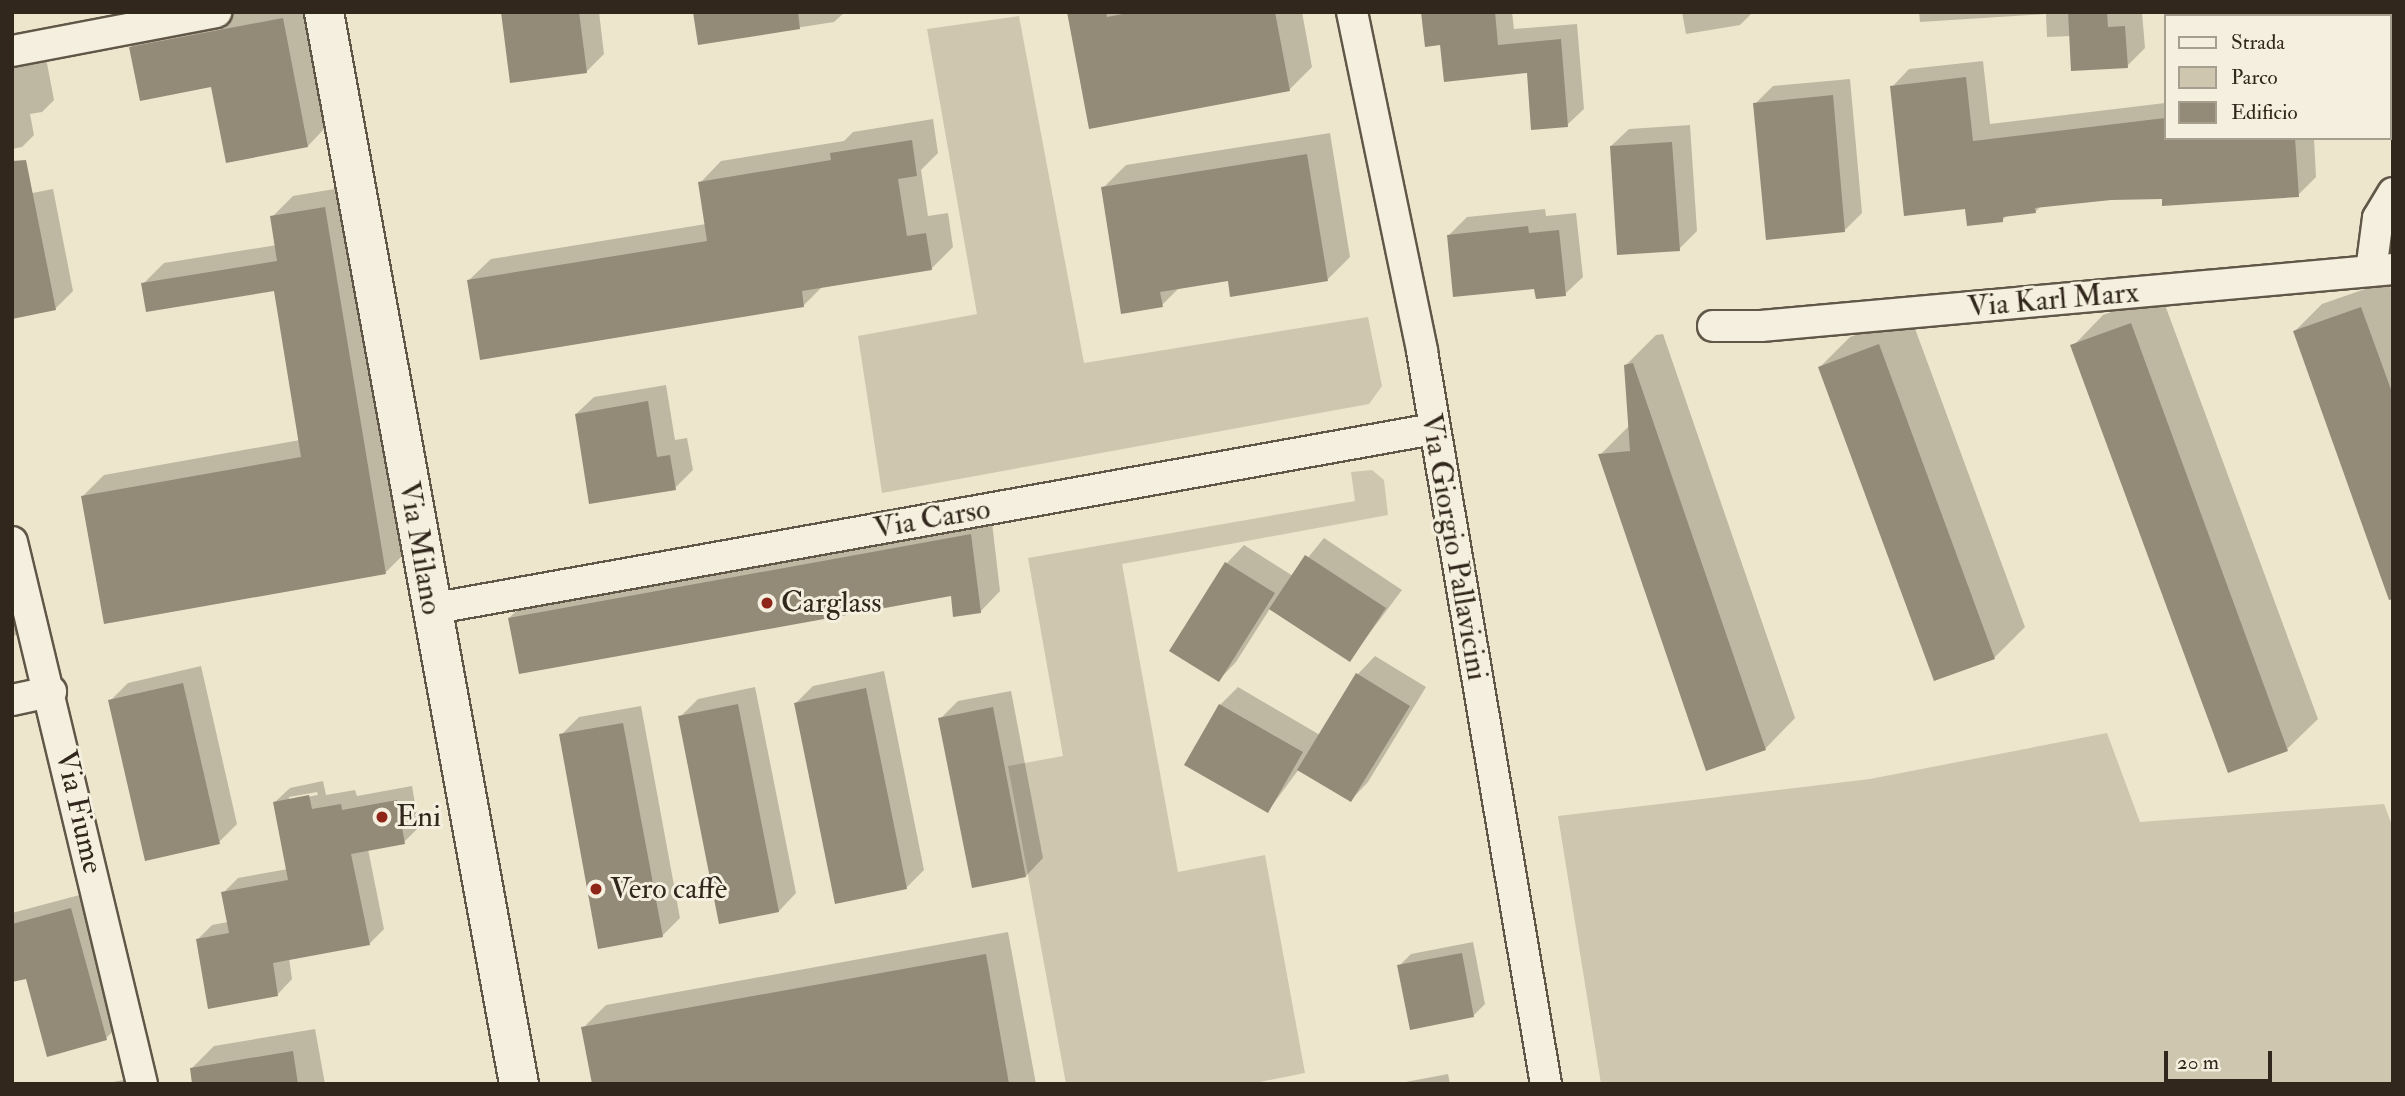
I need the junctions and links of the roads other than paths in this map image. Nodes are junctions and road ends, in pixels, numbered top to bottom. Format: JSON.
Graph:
{"nodes":[{"id":1,"x":216,"y":12,"type":"edge"},
{"id":2,"x":324,"y":12,"type":"edge"},
{"id":3,"x":1352,"y":12,"type":"edge"},
{"id":4,"x":12,"y":51,"type":"edge"},
{"id":5,"x":2393,"y":192,"type":"edge"},
{"id":6,"x":2382,"y":270,"type":"edge"},
{"id":7,"x":1713,"y":326,"type":"dead end"},
{"id":8,"x":1433,"y":429,"type":"junction"},
{"id":9,"x":12,"y":542,"type":"edge"},
{"id":10,"x":431,"y":609,"type":"junction"},
{"id":11,"x":51,"y":692,"type":"junction"},
{"id":12,"x":12,"y":700,"type":"edge"},
{"id":13,"x":142,"y":1084,"type":"edge"},
{"id":14,"x":519,"y":1084,"type":"edge"},
{"id":15,"x":1546,"y":1084,"type":"edge"}],
"edges":[{"from":1,"to":4,"type":"street"},
{"from":2,"to":10,"type":"main road","name":"Via Milano"},
{"from":3,"to":8,"type":"street","name":"Via Giorgio Pallavicini"},
{"from":5,"to":6,"type":"street"},
{"from":6,"to":7,"type":"street","name":"Via Karl Marx"},
{"from":8,"to":10,"type":"street","name":"Via Carso"},
{"from":8,"to":15,"type":"street","name":"Via Giorgio Pallavicini"},
{"from":9,"to":11,"type":"street","name":"Via Fiume"},
{"from":10,"to":14,"type":"main road","name":"Via Milano"},
{"from":11,"to":12,"type":"street"},
{"from":11,"to":13,"type":"street","name":"Via Fiume"}]}
